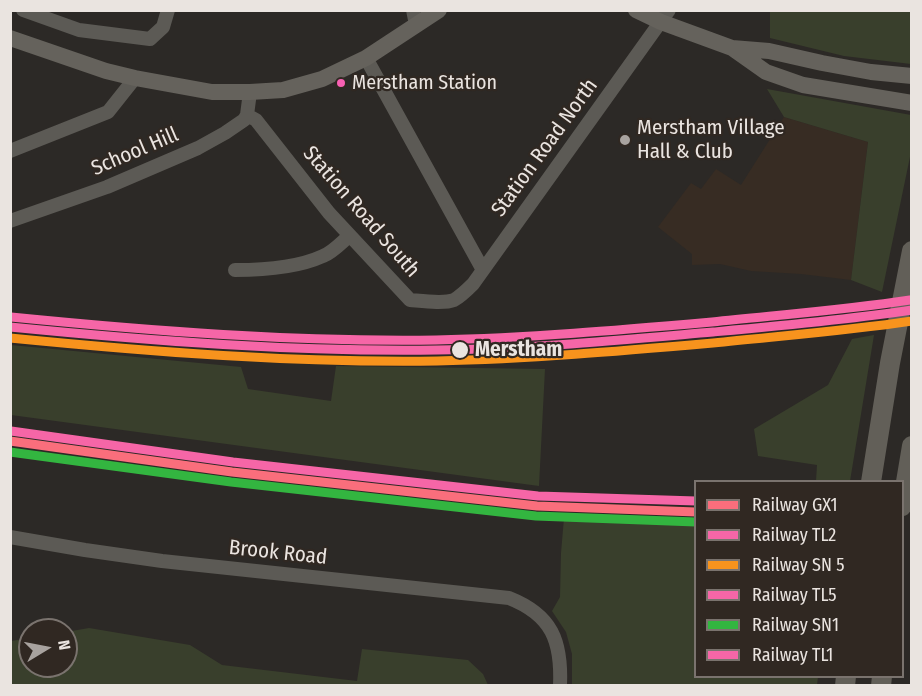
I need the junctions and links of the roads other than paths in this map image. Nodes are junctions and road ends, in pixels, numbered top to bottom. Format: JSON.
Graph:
{"nodes":[{"id":1,"x":23,"y":10,"type":"edge"},
{"id":2,"x":168,"y":10,"type":"edge"},
{"id":3,"x":439,"y":10,"type":"edge"},
{"id":4,"x":636,"y":10,"type":"edge"},
{"id":5,"x":665,"y":16,"type":"edge"},
{"id":6,"x":415,"y":18,"type":"edge"},
{"id":7,"x":10,"y":38,"type":"edge"},
{"id":8,"x":732,"y":48,"type":"junction"},
{"id":9,"x":366,"y":58,"type":"junction"},
{"id":10,"x":912,"y":76,"type":"edge"},
{"id":11,"x":135,"y":78,"type":"junction"},
{"id":12,"x":250,"y":92,"type":"junction"},
{"id":13,"x":911,"y":103,"type":"edge"},
{"id":14,"x":247,"y":115,"type":"junction"},
{"id":15,"x":10,"y":151,"type":"edge"},
{"id":16,"x":10,"y":221,"type":"edge"},
{"id":17,"x":350,"y":236,"type":"junction"},
{"id":18,"x":912,"y":250,"type":"edge"},
{"id":19,"x":235,"y":270,"type":"dead end"},
{"id":20,"x":483,"y":270,"type":"junction"},
{"id":21,"x":460,"y":296,"type":"joint"},
{"id":22,"x":912,"y":446,"type":"edge"},
{"id":23,"x":871,"y":480,"type":"edge"},
{"id":24,"x":904,"y":499,"type":"edge"},
{"id":25,"x":10,"y":537,"type":"edge"},
{"id":26,"x":560,"y":686,"type":"edge"}],
"edges":[{"from":1,"to":2,"type":"street"},
{"from":3,"to":6,"type":"main road"},
{"from":4,"to":5,"type":"main road"},
{"from":5,"to":8,"type":"main road"},
{"from":5,"to":20,"type":"street","name":"Station Road North"},
{"from":6,"to":9,"type":"main road"},
{"from":7,"to":11,"type":"main road"},
{"from":8,"to":10,"type":"main road"},
{"from":8,"to":13,"type":"main road"},
{"from":9,"to":12,"type":"main road"},
{"from":9,"to":20,"type":"street"},
{"from":11,"to":12,"type":"main road"},
{"from":11,"to":15,"type":"street"},
{"from":12,"to":14,"type":"street"},
{"from":14,"to":16,"type":"street","name":"School Hill"},
{"from":14,"to":17,"type":"street","name":"Station Road South"},
{"from":17,"to":19,"type":"street"},
{"from":17,"to":21,"type":"street","name":"Station Road South"},
{"from":18,"to":23,"type":"highway"},
{"from":20,"to":21,"type":"street","name":"Station Road North"},
{"from":22,"to":24,"type":"highway"},
{"from":25,"to":26,"type":"street","name":"Brook Road"}]}
